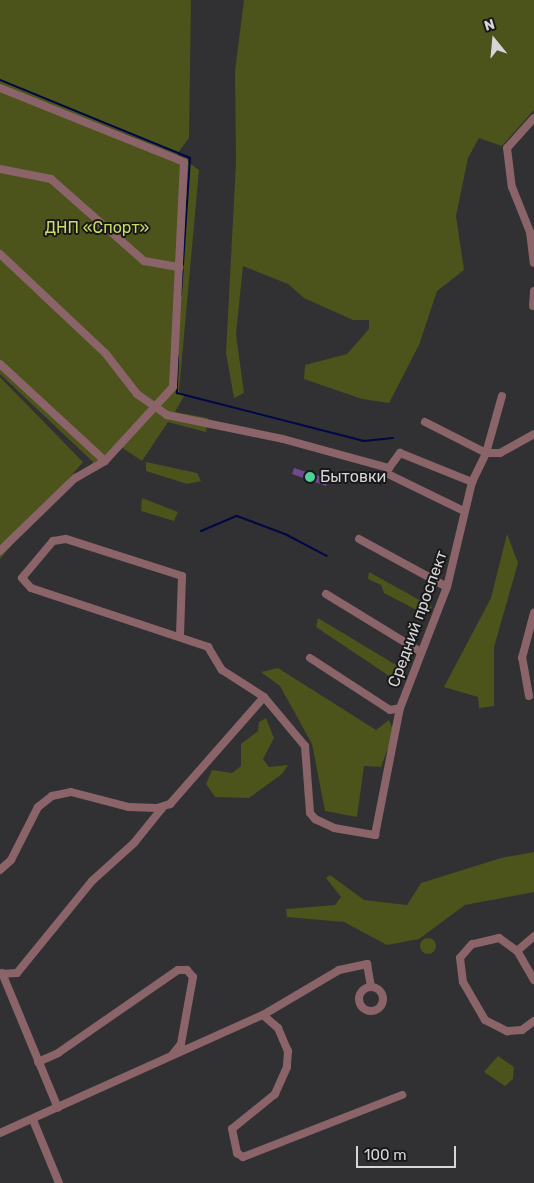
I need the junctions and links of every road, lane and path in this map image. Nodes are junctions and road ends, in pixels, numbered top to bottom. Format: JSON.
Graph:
{"nodes":[{"id":1,"x":0,"y":88,"type":"edge"},
{"id":2,"x":534,"y":118,"type":"edge"},
{"id":3,"x":0,"y":169,"type":"edge"},
{"id":4,"x":0,"y":254,"type":"edge"},
{"id":5,"x":534,"y":263,"type":"edge"},
{"id":6,"x":179,"y":268,"type":"junction"},
{"id":7,"x":534,"y":291,"type":"edge"},
{"id":8,"x":532,"y":306,"type":"dead end"},
{"id":9,"x":0,"y":364,"type":"edge"},
{"id":10,"x":502,"y":396,"type":"dead end"},
{"id":11,"x":154,"y":406,"type":"junction"},
{"id":12,"x":425,"y":422,"type":"dead end"},
{"id":13,"x":534,"y":434,"type":"edge"},
{"id":14,"x":486,"y":453,"type":"junction"},
{"id":15,"x":105,"y":461,"type":"junction"},
{"id":16,"x":388,"y":474,"type":"dead end"},
{"id":17,"x":472,"y":482,"type":"junction"},
{"id":18,"x":464,"y":511,"type":"junction"},
{"id":19,"x":359,"y":539,"type":"dead end"},
{"id":20,"x":0,"y":551,"type":"edge"},
{"id":21,"x":447,"y":586,"type":"junction"},
{"id":22,"x":326,"y":594,"type":"dead end"},
{"id":23,"x":534,"y":613,"type":"edge"},
{"id":24,"x":180,"y":636,"type":"junction"},
{"id":25,"x":422,"y":652,"type":"junction"},
{"id":26,"x":310,"y":658,"type":"dead end"},
{"id":27,"x":529,"y":696,"type":"dead end"},
{"id":28,"x":264,"y":697,"type":"junction"},
{"id":29,"x":400,"y":708,"type":"junction"},
{"id":30,"x":163,"y":807,"type":"junction"},
{"id":31,"x":0,"y":870,"type":"edge"},
{"id":32,"x":534,"y":936,"type":"edge"},
{"id":33,"x":516,"y":951,"type":"junction"},
{"id":34,"x":1,"y":973,"type":"edge"},
{"id":35,"x":534,"y":980,"type":"edge"},
{"id":36,"x":370,"y":987,"type":"dead end"},
{"id":37,"x":263,"y":1015,"type":"junction"},
{"id":38,"x":534,"y":1021,"type":"edge"},
{"id":39,"x":173,"y":1054,"type":"junction"},
{"id":40,"x":38,"y":1062,"type":"junction"},
{"id":41,"x":402,"y":1095,"type":"dead end"},
{"id":42,"x":58,"y":1108,"type":"junction"},
{"id":43,"x":32,"y":1120,"type":"junction"},
{"id":44,"x":0,"y":1134,"type":"edge"},
{"id":45,"x":59,"y":1183,"type":"edge"}],
"edges":[{"from":1,"to":6,"type":"street"},
{"from":2,"to":5,"type":"street"},
{"from":3,"to":6,"type":"street"},
{"from":4,"to":11,"type":"street"},
{"from":6,"to":11,"type":"street"},
{"from":7,"to":8,"type":"street"},
{"from":9,"to":15,"type":"street"},
{"from":10,"to":14,"type":"street","name":"Средний проспект"},
{"from":11,"to":15,"type":"street"},
{"from":11,"to":17,"type":"street"},
{"from":12,"to":14,"type":"street"},
{"from":13,"to":14,"type":"street"},
{"from":14,"to":17,"type":"street","name":"Средний проспект"},
{"from":15,"to":20,"type":"street"},
{"from":16,"to":18,"type":"street"},
{"from":17,"to":18,"type":"street","name":"Средний проспект"},
{"from":18,"to":21,"type":"street","name":"Средний проспект"},
{"from":19,"to":21,"type":"street"},
{"from":21,"to":25,"type":"street","name":"Средний проспект"},
{"from":22,"to":25,"type":"street"},
{"from":23,"to":27,"type":"street"},
{"from":24,"to":24,"type":"street"},
{"from":24,"to":28,"type":"street"},
{"from":25,"to":29,"type":"street","name":"Средний проспект"},
{"from":26,"to":29,"type":"street"},
{"from":28,"to":29,"type":"street","name":"Средний проспект"},
{"from":28,"to":30,"type":"street"},
{"from":30,"to":31,"type":"street"},
{"from":30,"to":34,"type":"street"},
{"from":32,"to":33,"type":"street"},
{"from":33,"to":35,"type":"street"},
{"from":33,"to":38,"type":"street"},
{"from":34,"to":40,"type":"street"},
{"from":36,"to":37,"type":"street"},
{"from":37,"to":39,"type":"street"},
{"from":37,"to":41,"type":"street"},
{"from":39,"to":40,"type":"street"},
{"from":39,"to":42,"type":"street"},
{"from":40,"to":42,"type":"street"},
{"from":42,"to":43,"type":"street"},
{"from":43,"to":44,"type":"street"},
{"from":43,"to":45,"type":"street"}]}
